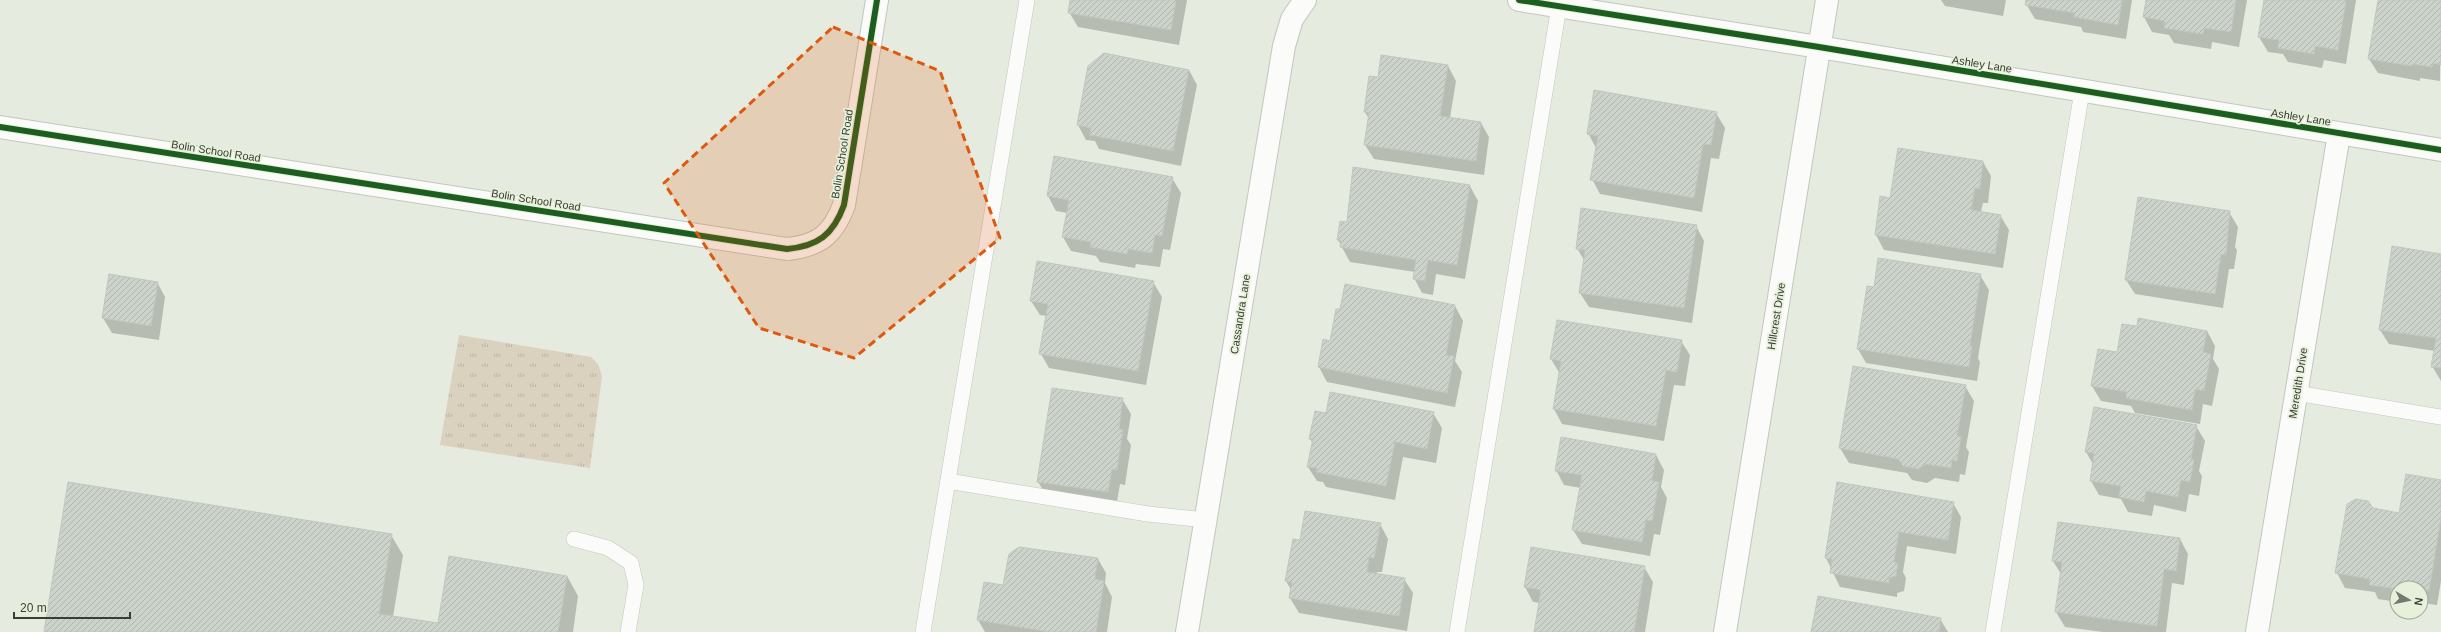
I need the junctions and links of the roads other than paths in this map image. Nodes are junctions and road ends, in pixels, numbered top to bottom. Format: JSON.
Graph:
{"nodes":[{"id":1,"x":877,"y":0,"type":"edge"},
{"id":2,"x":1027,"y":0,"type":"edge"},
{"id":3,"x":1305,"y":0,"type":"edge"},
{"id":4,"x":1519,"y":0,"type":"edge"},
{"id":5,"x":1827,"y":0,"type":"edge"},
{"id":6,"x":1559,"y":6,"type":"junction"},
{"id":7,"x":1819,"y":47,"type":"junction"},
{"id":8,"x":2082,"y":91,"type":"junction"},
{"id":9,"x":0,"y":127,"type":"edge"},
{"id":10,"x":2339,"y":134,"type":"junction"},
{"id":11,"x":2441,"y":150,"type":"edge"},
{"id":12,"x":2296,"y":393,"type":"junction"},
{"id":13,"x":2441,"y":417,"type":"edge"},
{"id":14,"x":948,"y":481,"type":"junction"},
{"id":15,"x":1206,"y":520,"type":"junction"},
{"id":16,"x":574,"y":539,"type":"dead end"},
{"id":17,"x":628,"y":632,"type":"edge"},
{"id":18,"x":923,"y":632,"type":"edge"},
{"id":19,"x":1188,"y":632,"type":"edge"},
{"id":20,"x":1457,"y":632,"type":"edge"},
{"id":21,"x":1725,"y":632,"type":"edge"},
{"id":22,"x":1993,"y":632,"type":"edge"},
{"id":23,"x":2257,"y":632,"type":"edge"}],
"edges":[{"from":1,"to":9,"type":"street","name":"Bolin School Road"},
{"from":2,"to":14,"type":"lane"},
{"from":3,"to":15,"type":"street","name":"Cassandra Lane"},
{"from":4,"to":6,"type":"street","name":"Ashley Lane"},
{"from":5,"to":7,"type":"street","name":"Hillcrest Drive"},
{"from":6,"to":7,"type":"street","name":"Ashley Lane"},
{"from":6,"to":20,"type":"lane"},
{"from":7,"to":8,"type":"street","name":"Ashley Lane"},
{"from":7,"to":21,"type":"street","name":"Hillcrest Drive"},
{"from":8,"to":10,"type":"street","name":"Ashley Lane"},
{"from":8,"to":22,"type":"lane"},
{"from":10,"to":11,"type":"street","name":"Ashley Lane"},
{"from":10,"to":12,"type":"street","name":"Meredith Drive"},
{"from":12,"to":13,"type":"lane"},
{"from":12,"to":23,"type":"street","name":"Meredith Drive"},
{"from":14,"to":15,"type":"lane"},
{"from":14,"to":18,"type":"lane"},
{"from":15,"to":19,"type":"street","name":"Cassandra Lane"},
{"from":16,"to":17,"type":"lane"}]}
